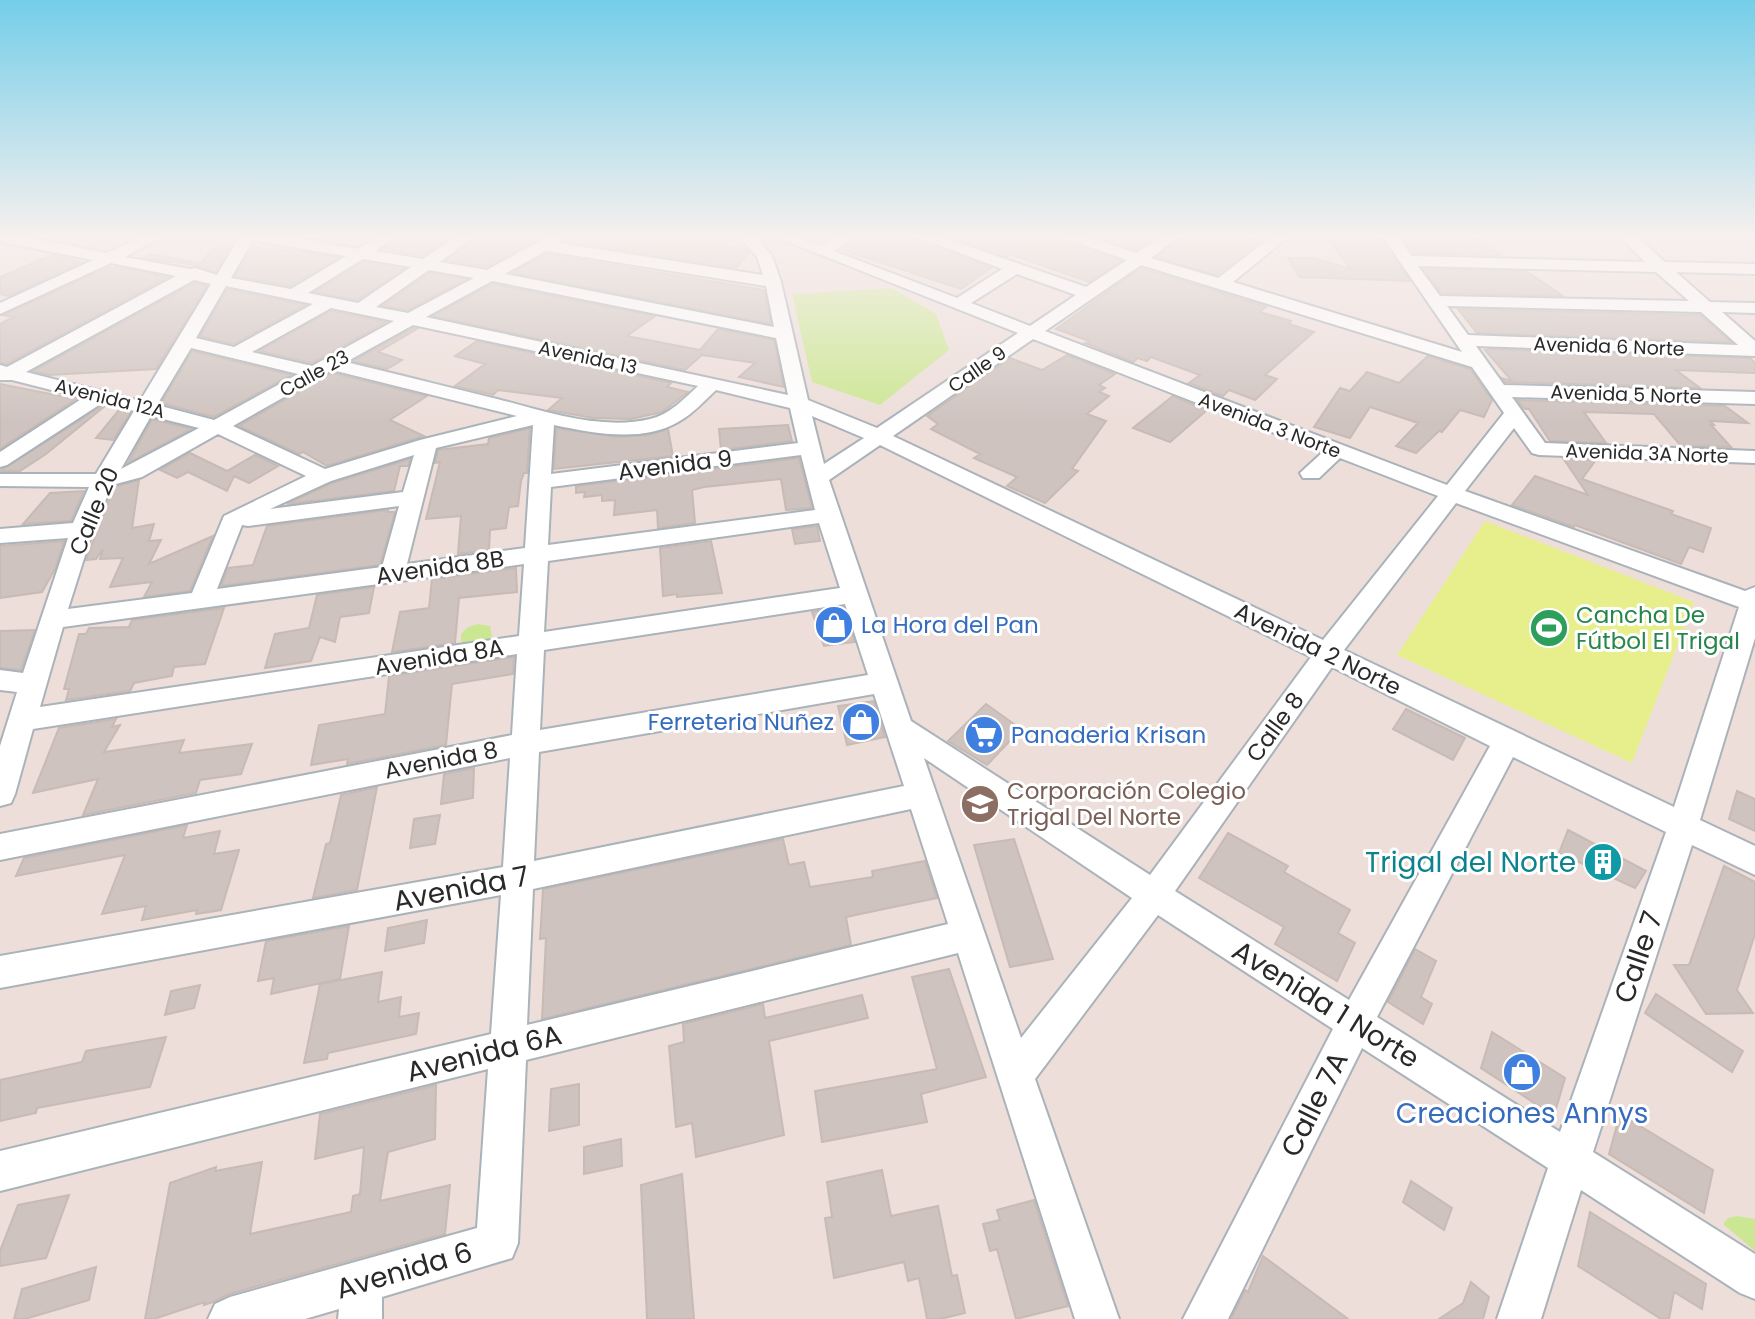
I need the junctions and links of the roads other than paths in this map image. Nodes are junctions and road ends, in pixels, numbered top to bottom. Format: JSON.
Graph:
{"nodes":[{"id":1,"x":23,"y":299,"type":"edge"},
{"id":2,"x":146,"y":299,"type":"edge"},
{"id":3,"x":210,"y":299,"type":"edge"},
{"id":4,"x":311,"y":299,"type":"edge"},
{"id":5,"x":376,"y":299,"type":"edge"},
{"id":6,"x":446,"y":299,"type":"edge"},
{"id":7,"x":606,"y":299,"type":"edge"},
{"id":8,"x":777,"y":299,"type":"edge"},
{"id":9,"x":943,"y":299,"type":"edge"},
{"id":10,"x":966,"y":299,"type":"edge"},
{"id":11,"x":1079,"y":299,"type":"edge"},
{"id":12,"x":1268,"y":299,"type":"edge"},
{"id":13,"x":1695,"y":299,"type":"edge"},
{"id":14,"x":1437,"y":300,"type":"joint"},
{"id":15,"x":329,"y":302,"type":"junction"},
{"id":16,"x":957,"y":304,"type":"junction"},
{"id":17,"x":1705,"y":307,"type":"junction"},
{"id":18,"x":1755,"y":308,"type":"edge"},
{"id":19,"x":0,"y":309,"type":"edge"},
{"id":20,"x":361,"y":309,"type":"junction"},
{"id":21,"x":411,"y":319,"type":"junction"},
{"id":22,"x":1028,"y":333,"type":"junction"},
{"id":23,"x":784,"y":334,"type":"junction"},
{"id":24,"x":1463,"y":340,"type":"junction"},
{"id":25,"x":186,"y":341,"type":"junction"},
{"id":26,"x":1755,"y":351,"type":"edge"},
{"id":27,"x":238,"y":352,"type":"junction"},
{"id":28,"x":1478,"y":363,"type":"junction"},
{"id":29,"x":322,"y":368,"type":"junction"},
{"id":30,"x":3,"y":374,"type":"edge"},
{"id":31,"x":712,"y":383,"type":"junction"},
{"id":32,"x":1498,"y":391,"type":"junction"},
{"id":33,"x":101,"y":395,"type":"junction"},
{"id":34,"x":1755,"y":398,"type":"edge"},
{"id":35,"x":800,"y":404,"type":"junction"},
{"id":36,"x":148,"y":407,"type":"junction"},
{"id":37,"x":1514,"y":414,"type":"junction"},
{"id":38,"x":544,"y":416,"type":"junction"},
{"id":39,"x":219,"y":426,"type":"junction"},
{"id":40,"x":880,"y":437,"type":"junction"},
{"id":41,"x":427,"y":444,"type":"junction"},
{"id":42,"x":1337,"y":450,"type":"junction"},
{"id":43,"x":1755,"y":457,"type":"edge"},
{"id":44,"x":0,"y":461,"type":"edge"},
{"id":45,"x":814,"y":463,"type":"junction"},
{"id":46,"x":1311,"y":473,"type":"dead end"},
{"id":47,"x":323,"y":476,"type":"junction"},
{"id":48,"x":0,"y":480,"type":"edge"},
{"id":49,"x":103,"y":481,"type":"junction"},
{"id":50,"x":540,"y":482,"type":"junction"},
{"id":51,"x":1452,"y":494,"type":"junction"},
{"id":52,"x":411,"y":498,"type":"junction"},
{"id":53,"x":828,"y":514,"type":"junction"},
{"id":54,"x":232,"y":521,"type":"junction"},
{"id":55,"x":82,"y":530,"type":"junction"},
{"id":56,"x":0,"y":536,"type":"edge"},
{"id":57,"x":536,"y":554,"type":"junction"},
{"id":58,"x":393,"y":574,"type":"junction"},
{"id":59,"x":854,"y":594,"type":"junction"},
{"id":60,"x":201,"y":600,"type":"junction"},
{"id":61,"x":1754,"y":601,"type":"edge"},
{"id":62,"x":52,"y":620,"type":"junction"},
{"id":63,"x":531,"y":643,"type":"junction"},
{"id":64,"x":1328,"y":653,"type":"junction"},
{"id":65,"x":0,"y":680,"type":"edge"},
{"id":66,"x":884,"y":682,"type":"junction"},
{"id":67,"x":35,"y":684,"type":"junction"},
{"id":68,"x":24,"y":720,"type":"junction"},
{"id":69,"x":898,"y":727,"type":"junction"},
{"id":70,"x":1506,"y":743,"type":"junction"},
{"id":71,"x":524,"y":744,"type":"junction"},
{"id":72,"x":0,"y":792,"type":"edge"},
{"id":73,"x":921,"y":795,"type":"junction"},
{"id":74,"x":1683,"y":827,"type":"junction"},
{"id":75,"x":0,"y":847,"type":"edge"},
{"id":76,"x":1755,"y":861,"type":"edge"},
{"id":77,"x":518,"y":877,"type":"junction"},
{"id":78,"x":1154,"y":895,"type":"junction"},
{"id":79,"x":968,"y":935,"type":"junction"},
{"id":80,"x":0,"y":972,"type":"edge"},
{"id":81,"x":1356,"y":1024,"type":"junction"},
{"id":82,"x":508,"y":1047,"type":"junction"},
{"id":83,"x":1014,"y":1075,"type":"junction"},
{"id":84,"x":1569,"y":1158,"type":"junction"},
{"id":85,"x":0,"y":1171,"type":"edge"},
{"id":86,"x":1755,"y":1278,"type":"edge"},
{"id":87,"x":361,"y":1301,"type":"edge"},
{"id":88,"x":230,"y":1319,"type":"edge"},
{"id":89,"x":1097,"y":1319,"type":"edge"},
{"id":90,"x":1205,"y":1319,"type":"edge"},
{"id":91,"x":1519,"y":1319,"type":"edge"}],
"edges":[{"from":1,"to":19,"type":"street"},
{"from":2,"to":30,"type":"street","name":"Calle 20"},
{"from":3,"to":25,"type":"street","name":"Calle 20"},
{"from":4,"to":15,"type":"street","name":"Avenida 13"},
{"from":5,"to":20,"type":"street"},
{"from":6,"to":21,"type":"street","name":"Calle 23"},
{"from":7,"to":23,"type":"street"},
{"from":8,"to":23,"type":"street"},
{"from":9,"to":16,"type":"street","name":"Avenida 3 Norte"},
{"from":10,"to":16,"type":"street"},
{"from":11,"to":22,"type":"street","name":"Calle 9"},
{"from":12,"to":28,"type":"street"},
{"from":13,"to":17,"type":"street"},
{"from":14,"to":17,"type":"street"},
{"from":14,"to":24,"type":"street"},
{"from":15,"to":20,"type":"street","name":"Avenida 13"},
{"from":15,"to":27,"type":"street"},
{"from":16,"to":22,"type":"street","name":"Avenida 3 Norte"},
{"from":17,"to":18,"type":"street"},
{"from":17,"to":26,"type":"street"},
{"from":20,"to":21,"type":"street","name":"Avenida 13"},
{"from":21,"to":29,"type":"street","name":"Calle 23"},
{"from":21,"to":31,"type":"street","name":"Avenida 13"},
{"from":22,"to":40,"type":"street","name":"Calle 9"},
{"from":22,"to":42,"type":"street","name":"Avenida 3 Norte"},
{"from":23,"to":35,"type":"street"},
{"from":24,"to":26,"type":"street","name":"Avenida 6 Norte"},
{"from":24,"to":28,"type":"street"},
{"from":25,"to":27,"type":"street"},
{"from":25,"to":36,"type":"street","name":"Calle 20"},
{"from":27,"to":29,"type":"street"},
{"from":28,"to":32,"type":"street"},
{"from":29,"to":38,"type":"street"},
{"from":29,"to":39,"type":"street","name":"Calle 23"},
{"from":30,"to":33,"type":"street","name":"Avenida 12A"},
{"from":31,"to":35,"type":"street","name":"Avenida 13"},
{"from":31,"to":38,"type":"street"},
{"from":32,"to":34,"type":"street","name":"Avenida 5 Norte"},
{"from":32,"to":37,"type":"street"},
{"from":33,"to":36,"type":"street","name":"Avenida 12A"},
{"from":33,"to":44,"type":"street"},
{"from":35,"to":40,"type":"street","name":"Avenida 13"},
{"from":35,"to":45,"type":"street"},
{"from":36,"to":39,"type":"street","name":"Avenida 12A"},
{"from":36,"to":49,"type":"street","name":"Calle 20"},
{"from":37,"to":43,"type":"street","name":"Avenida 3A Norte"},
{"from":37,"to":51,"type":"street","name":"Calle 8"},
{"from":38,"to":41,"type":"street"},
{"from":38,"to":50,"type":"street"},
{"from":39,"to":47,"type":"street","name":"Avenida 12A"},
{"from":39,"to":49,"type":"street","name":"Calle 23"},
{"from":40,"to":45,"type":"street","name":"Calle 9"},
{"from":40,"to":64,"type":"street","name":"Avenida 2 Norte"},
{"from":41,"to":47,"type":"street"},
{"from":41,"to":52,"type":"street"},
{"from":42,"to":46,"type":"street"},
{"from":42,"to":51,"type":"street","name":"Avenida 3 Norte"},
{"from":45,"to":50,"type":"street","name":"Avenida 9"},
{"from":45,"to":53,"type":"street"},
{"from":47,"to":54,"type":"street"},
{"from":48,"to":49,"type":"street","name":"Calle 23"},
{"from":49,"to":55,"type":"street","name":"Calle 20"},
{"from":50,"to":57,"type":"street"},
{"from":51,"to":61,"type":"street","name":"Avenida 3 Norte"},
{"from":51,"to":64,"type":"street","name":"Calle 8"},
{"from":52,"to":54,"type":"street"},
{"from":52,"to":58,"type":"street"},
{"from":53,"to":57,"type":"street","name":"Avenida 8B"},
{"from":53,"to":59,"type":"street"},
{"from":54,"to":60,"type":"street"},
{"from":55,"to":56,"type":"street"},
{"from":55,"to":62,"type":"street","name":"Calle 20"},
{"from":57,"to":58,"type":"street","name":"Avenida 8B"},
{"from":57,"to":63,"type":"street"},
{"from":58,"to":60,"type":"street","name":"Avenida 8B"},
{"from":59,"to":63,"type":"street","name":"Avenida 8A"},
{"from":59,"to":66,"type":"street"},
{"from":60,"to":62,"type":"street","name":"Avenida 8B"},
{"from":61,"to":74,"type":"street","name":"Calle 7"},
{"from":62,"to":67,"type":"street","name":"Calle 20"},
{"from":63,"to":68,"type":"street","name":"Avenida 8A"},
{"from":63,"to":71,"type":"street"},
{"from":64,"to":70,"type":"street","name":"Avenida 2 Norte"},
{"from":64,"to":78,"type":"street","name":"Calle 8"},
{"from":65,"to":67,"type":"street"},
{"from":66,"to":69,"type":"street"},
{"from":66,"to":71,"type":"street","name":"Avenida 8"},
{"from":67,"to":68,"type":"street","name":"Calle 20"},
{"from":68,"to":72,"type":"street","name":"Calle 20"},
{"from":69,"to":73,"type":"street"},
{"from":69,"to":78,"type":"street","name":"Avenida 1 Norte"},
{"from":70,"to":74,"type":"street","name":"Avenida 2 Norte"},
{"from":70,"to":81,"type":"street","name":"Calle 7A"},
{"from":71,"to":75,"type":"street","name":"Avenida 8"},
{"from":71,"to":77,"type":"street"},
{"from":73,"to":77,"type":"street","name":"Avenida 7"},
{"from":73,"to":79,"type":"street"},
{"from":74,"to":76,"type":"street","name":"Avenida 2 Norte"},
{"from":74,"to":84,"type":"street","name":"Calle 7"},
{"from":77,"to":80,"type":"street","name":"Avenida 7"},
{"from":77,"to":82,"type":"street"},
{"from":78,"to":81,"type":"street","name":"Avenida 1 Norte"},
{"from":78,"to":83,"type":"street","name":"Calle 8"},
{"from":79,"to":82,"type":"street","name":"Avenida 6A"},
{"from":79,"to":83,"type":"street"},
{"from":81,"to":84,"type":"street","name":"Avenida 1 Norte"},
{"from":81,"to":90,"type":"street","name":"Calle 7A"},
{"from":82,"to":85,"type":"street","name":"Avenida 6A"},
{"from":82,"to":87,"type":"street","name":"Avenida 6"},
{"from":83,"to":89,"type":"street"},
{"from":84,"to":86,"type":"street","name":"Avenida 1 Norte"},
{"from":84,"to":91,"type":"street","name":"Calle 7"},
{"from":87,"to":88,"type":"street","name":"Avenida 6"}]}
